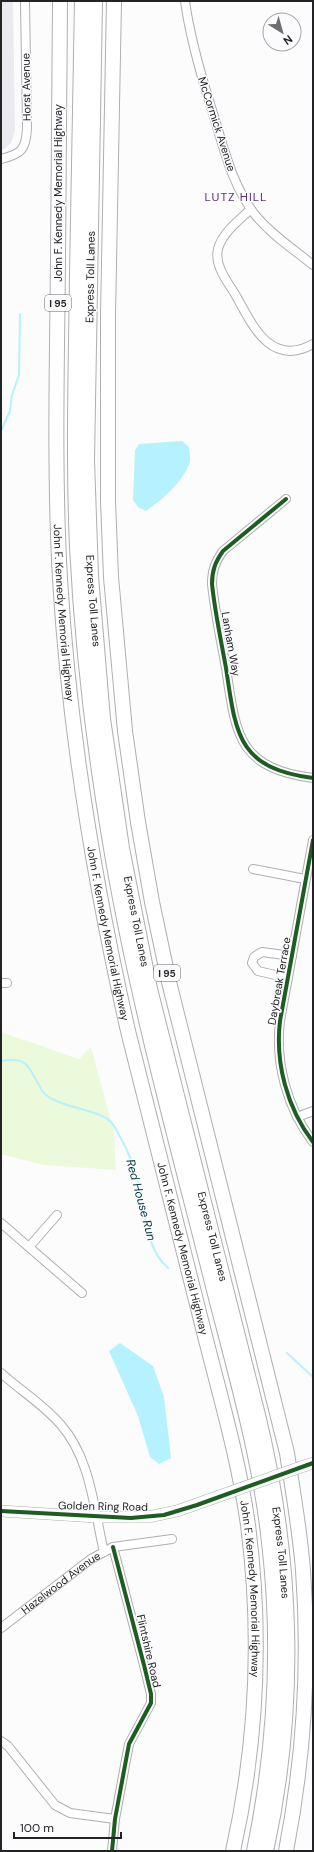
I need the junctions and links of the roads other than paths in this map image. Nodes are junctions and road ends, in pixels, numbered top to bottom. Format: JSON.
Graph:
{"nodes":[{"id":1,"x":25,"y":1,"type":"edge"},
{"id":2,"x":60,"y":1,"type":"edge"},
{"id":3,"x":82,"y":1,"type":"edge"},
{"id":4,"x":95,"y":1,"type":"edge"},
{"id":5,"x":114,"y":1,"type":"edge"},
{"id":6,"x":185,"y":1,"type":"edge"},
{"id":7,"x":1,"y":159,"type":"edge"},
{"id":8,"x":251,"y":209,"type":"junction"},
{"id":9,"x":313,"y":265,"type":"edge"},
{"id":10,"x":313,"y":344,"type":"edge"},
{"id":11,"x":286,"y":499,"type":"dead end"},
{"id":12,"x":313,"y":778,"type":"edge"},
{"id":13,"x":313,"y":840,"type":"edge"},
{"id":14,"x":254,"y":869,"type":"dead end"},
{"id":15,"x":306,"y":879,"type":"junction"},
{"id":16,"x":292,"y":956,"type":"junction"},
{"id":17,"x":288,"y":978,"type":"junction"},
{"id":18,"x":313,"y":1111,"type":"edge"},
{"id":19,"x":297,"y":1117,"type":"junction"},
{"id":20,"x":313,"y":1142,"type":"edge"},
{"id":21,"x":57,"y":1215,"type":"dead end"},
{"id":22,"x":1,"y":1223,"type":"edge"},
{"id":23,"x":28,"y":1247,"type":"junction"},
{"id":24,"x":82,"y":1292,"type":"dead end"},
{"id":25,"x":2,"y":1376,"type":"edge"},
{"id":26,"x":313,"y":1463,"type":"edge"},
{"id":27,"x":1,"y":1511,"type":"edge"},
{"id":28,"x":96,"y":1517,"type":"junction"},
{"id":29,"x":172,"y":1539,"type":"dead end"},
{"id":30,"x":113,"y":1547,"type":"junction"},
{"id":31,"x":104,"y":1552,"type":"junction"},
{"id":32,"x":1,"y":1628,"type":"edge"},
{"id":33,"x":1,"y":1741,"type":"edge"},
{"id":34,"x":115,"y":1819,"type":"junction"},
{"id":35,"x":112,"y":1851,"type":"edge"},
{"id":36,"x":234,"y":1851,"type":"edge"},
{"id":37,"x":254,"y":1851,"type":"edge"},
{"id":38,"x":266,"y":1851,"type":"edge"},
{"id":39,"x":286,"y":1851,"type":"edge"}],
"edges":[{"from":1,"to":7,"type":"street","name":"Horst Avenue"},
{"from":2,"to":36,"type":"highway","name":"John F. Kennedy Memorial Highway","number":"I 95"},
{"from":3,"to":37,"type":"highway","name":"Express Toll Lanes"},
{"from":4,"to":38,"type":"highway","name":"Express Toll Lanes"},
{"from":5,"to":39,"type":"highway","number":"I 95"},
{"from":6,"to":8,"type":"street","name":"McCormick Avenue"},
{"from":8,"to":9,"type":"street","name":"McCormick Avenue"},
{"from":8,"to":10,"type":"street"},
{"from":11,"to":12,"type":"street","name":"Lanham Way"},
{"from":13,"to":15,"type":"street","name":"Daybreak Terrace"},
{"from":14,"to":15,"type":"street"},
{"from":15,"to":16,"type":"street","name":"Daybreak Terrace"},
{"from":16,"to":17,"type":"street","name":"Daybreak Terrace"},
{"from":16,"to":17,"type":"street"},
{"from":17,"to":19,"type":"street","name":"Daybreak Terrace"},
{"from":18,"to":19,"type":"street"},
{"from":19,"to":20,"type":"street","name":"Daybreak Terrace"},
{"from":21,"to":23,"type":"street"},
{"from":22,"to":23,"type":"street"},
{"from":23,"to":24,"type":"street"},
{"from":25,"to":28,"type":"street"},
{"from":26,"to":28,"type":"street","name":"Golden Ring Road","bridge":true},
{"from":27,"to":28,"type":"street","name":"Golden Ring Road"},
{"from":28,"to":31,"type":"street"},
{"from":29,"to":30,"type":"street","name":"Hazelwood Avenue"},
{"from":30,"to":31,"type":"street","name":"Hazelwood Avenue"},
{"from":30,"to":34,"type":"street","name":"Flintshire Road"},
{"from":31,"to":32,"type":"street","name":"Hazelwood Avenue"},
{"from":33,"to":34,"type":"street"},
{"from":34,"to":35,"type":"street","name":"Flintshire Road"}]}
